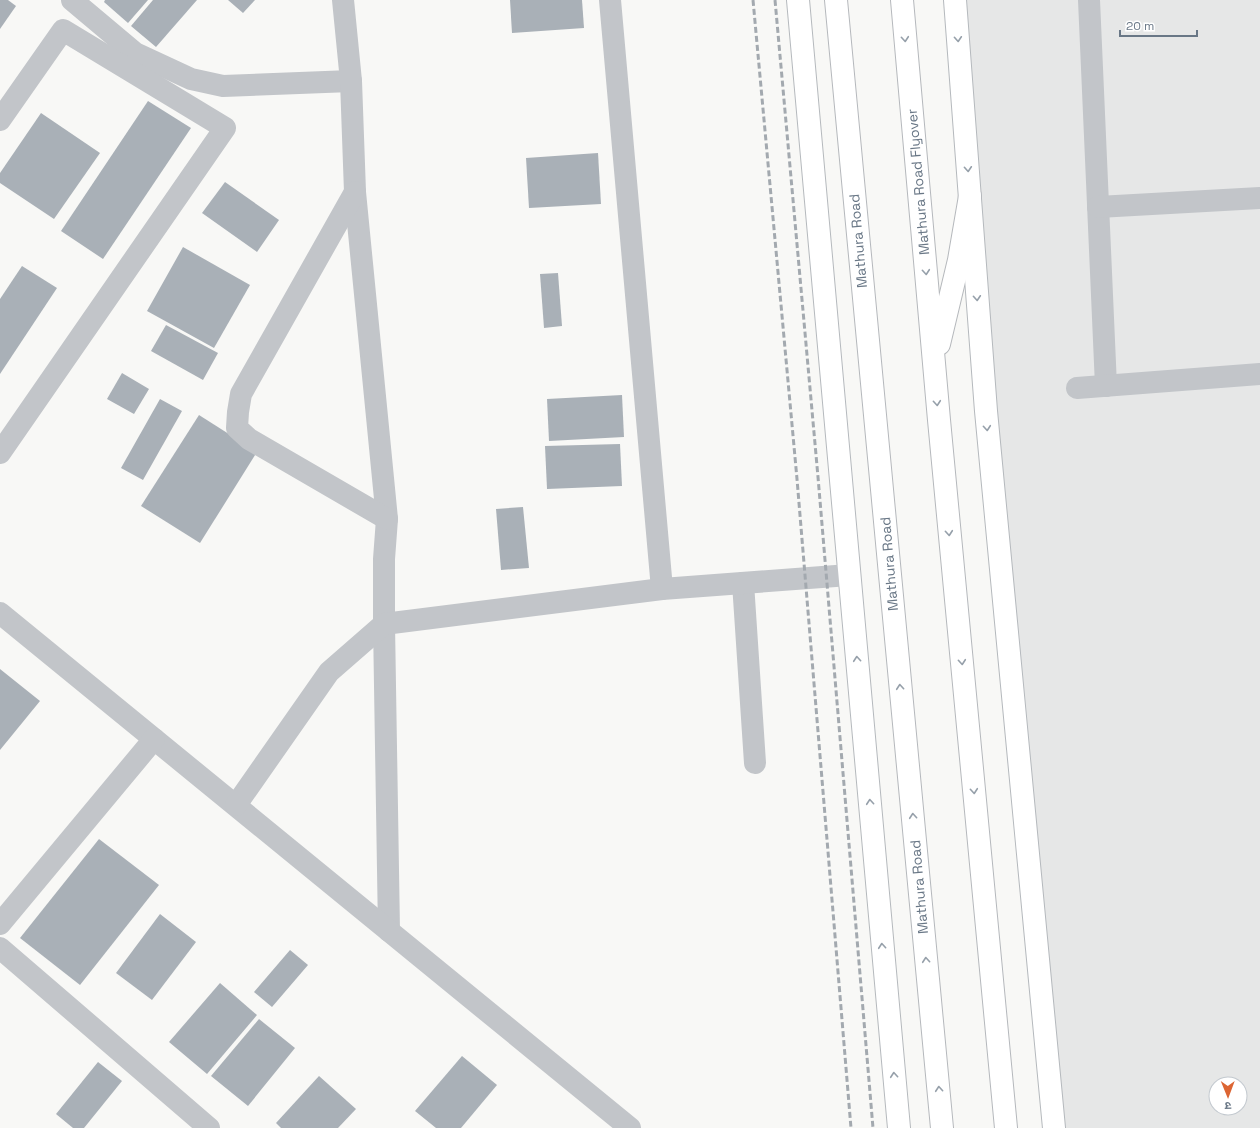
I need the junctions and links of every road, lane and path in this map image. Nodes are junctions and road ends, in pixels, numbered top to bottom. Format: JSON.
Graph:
{"nodes":[{"id":1,"x":72,"y":0,"type":"edge"},
{"id":2,"x":343,"y":0,"type":"edge"},
{"id":3,"x":610,"y":0,"type":"edge"},
{"id":4,"x":798,"y":0,"type":"edge"},
{"id":5,"x":836,"y":0,"type":"edge"},
{"id":6,"x":902,"y":0,"type":"edge"},
{"id":7,"x":955,"y":0,"type":"edge"},
{"id":8,"x":1089,"y":0,"type":"edge"},
{"id":9,"x":351,"y":81,"type":"junction"},
{"id":10,"x":0,"y":120,"type":"edge"},
{"id":11,"x":355,"y":192,"type":"junction"},
{"id":12,"x":970,"y":196,"type":"junction"},
{"id":13,"x":1260,"y":198,"type":"edge"},
{"id":14,"x":1098,"y":207,"type":"junction"},
{"id":15,"x":934,"y":364,"type":"junction"},
{"id":16,"x":1260,"y":374,"type":"edge"},
{"id":17,"x":1106,"y":386,"type":"junction"},
{"id":18,"x":1077,"y":388,"type":"dead end"},
{"id":19,"x":0,"y":453,"type":"edge"},
{"id":20,"x":387,"y":519,"type":"junction"},
{"id":21,"x":849,"y":575,"type":"junction"},
{"id":22,"x":743,"y":583,"type":"junction"},
{"id":23,"x":662,"y":589,"type":"junction"},
{"id":24,"x":0,"y":613,"type":"edge"},
{"id":25,"x":384,"y":624,"type":"junction"},
{"id":26,"x":154,"y":739,"type":"junction"},
{"id":27,"x":755,"y":763,"type":"dead end"},
{"id":28,"x":236,"y":805,"type":"junction"},
{"id":29,"x":0,"y":924,"type":"edge"},
{"id":30,"x":390,"y":931,"type":"junction"},
{"id":31,"x":0,"y":948,"type":"edge"},
{"id":32,"x":209,"y":1128,"type":"edge"},
{"id":33,"x":630,"y":1128,"type":"edge"},
{"id":34,"x":899,"y":1128,"type":"edge"},
{"id":35,"x":942,"y":1128,"type":"edge"},
{"id":36,"x":1006,"y":1128,"type":"edge"},
{"id":37,"x":1054,"y":1128,"type":"edge"}],
"edges":[{"from":1,"to":9,"type":"street"},
{"from":2,"to":9,"type":"street"},
{"from":3,"to":23,"type":"street"},
{"from":4,"to":21,"type":"main road"},
{"from":35,"to":5,"type":"main road","name":"Mathura Road","one_way":true},
{"from":6,"to":15,"type":"main road","name":"Mathura Road Flyover","one_way":true},
{"from":7,"to":12,"type":"main road","one_way":true},
{"from":8,"to":14,"type":"street"},
{"from":9,"to":11,"type":"street"},
{"from":10,"to":19,"type":"street"},
{"from":11,"to":20,"type":"street"},
{"from":11,"to":20,"type":"street"},
{"from":12,"to":15,"type":"main road"},
{"from":12,"to":37,"type":"main road","one_way":true},
{"from":13,"to":14,"type":"street"},
{"from":14,"to":17,"type":"street"},
{"from":15,"to":36,"type":"main road","one_way":true},
{"from":16,"to":17,"type":"street"},
{"from":17,"to":18,"type":"street"},
{"from":20,"to":25,"type":"street"},
{"from":21,"to":22,"type":"street"},
{"from":34,"to":21,"type":"main road","one_way":true},
{"from":22,"to":23,"type":"street"},
{"from":22,"to":27,"type":"street"},
{"from":23,"to":25,"type":"street"},
{"from":24,"to":26,"type":"street"},
{"from":25,"to":28,"type":"street"},
{"from":25,"to":30,"type":"street"},
{"from":26,"to":28,"type":"street"},
{"from":26,"to":29,"type":"street"},
{"from":28,"to":30,"type":"street"},
{"from":30,"to":33,"type":"street"},
{"from":31,"to":32,"type":"street"}]}
